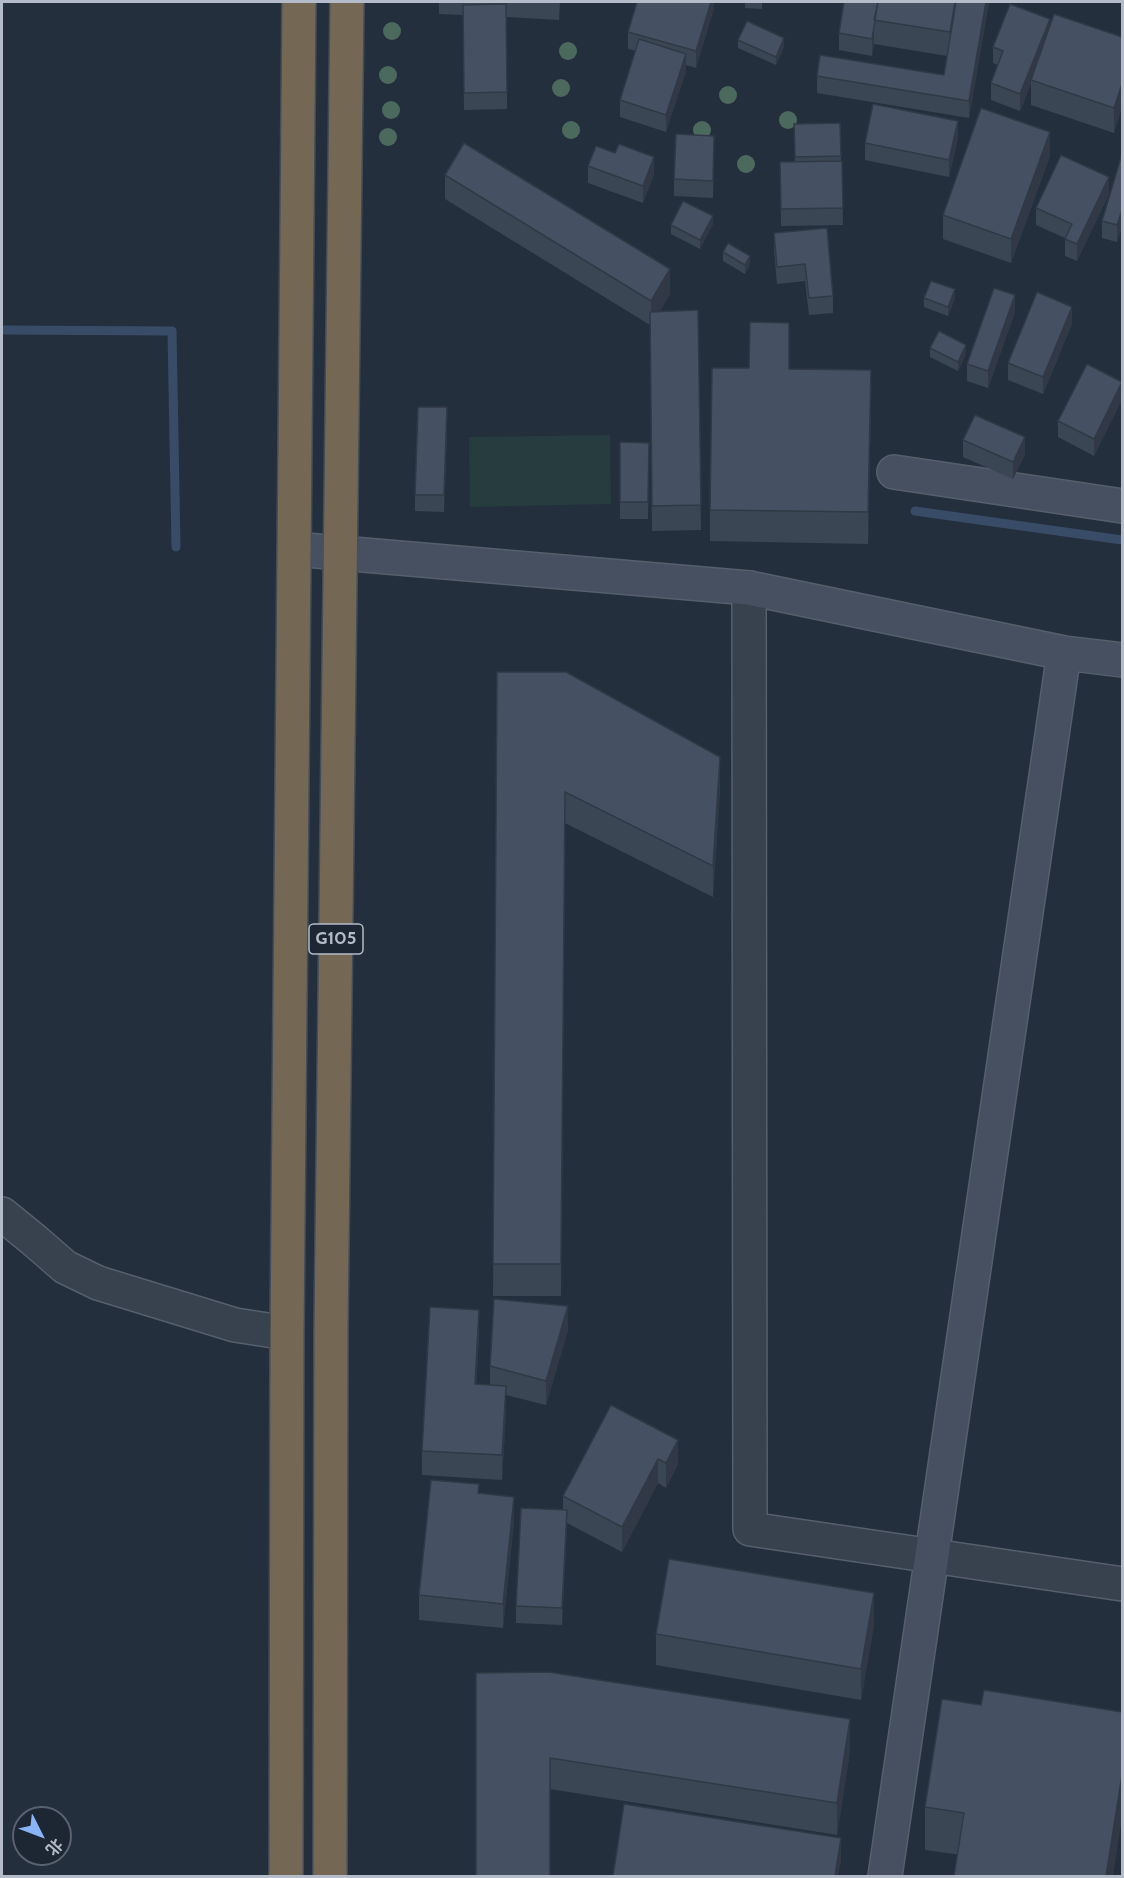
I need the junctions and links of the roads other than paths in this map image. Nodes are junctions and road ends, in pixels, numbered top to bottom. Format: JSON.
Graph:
{"nodes":[{"id":1,"x":299,"y":2,"type":"edge"},
{"id":2,"x":347,"y":2,"type":"edge"},
{"id":3,"x":894,"y":472,"type":"dead end"},
{"id":4,"x":1122,"y":506,"type":"edge"},
{"id":5,"x":294,"y":549,"type":"junction"},
{"id":6,"x":340,"y":552,"type":"junction"},
{"id":7,"x":750,"y":588,"type":"junction"},
{"id":8,"x":1064,"y":652,"type":"junction"},
{"id":9,"x":1122,"y":660,"type":"edge"},
{"id":10,"x":2,"y":1214,"type":"edge"},
{"id":11,"x":286,"y":1333,"type":"junction"},
{"id":12,"x":932,"y":1556,"type":"junction"},
{"id":13,"x":1122,"y":1584,"type":"edge"},
{"id":14,"x":286,"y":1876,"type":"edge"},
{"id":15,"x":330,"y":1876,"type":"edge"},
{"id":16,"x":885,"y":1876,"type":"edge"}],
"edges":[{"from":1,"to":5,"type":"highway","number":"G105"},
{"from":2,"to":6,"type":"highway","number":"G105"},
{"from":3,"to":4,"type":"street"},
{"from":5,"to":6,"type":"street"},
{"from":5,"to":11,"type":"highway","number":"G105"},
{"from":6,"to":7,"type":"street"},
{"from":6,"to":15,"type":"highway","number":"G105"},
{"from":7,"to":8,"type":"street"},
{"from":7,"to":12,"type":"street"},
{"from":8,"to":9,"type":"street"},
{"from":8,"to":12,"type":"street"},
{"from":10,"to":11,"type":"street"},
{"from":11,"to":14,"type":"highway","number":"G105"},
{"from":12,"to":13,"type":"street"},
{"from":12,"to":16,"type":"street"}]}
